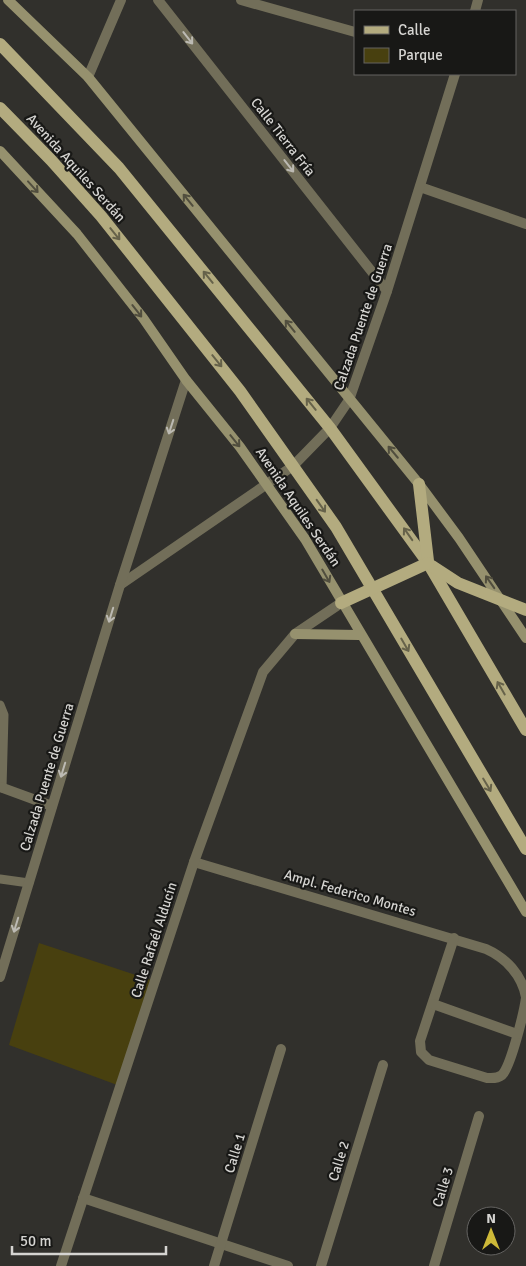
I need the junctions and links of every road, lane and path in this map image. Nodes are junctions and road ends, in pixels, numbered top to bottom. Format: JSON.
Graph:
{"nodes":[{"id":1,"x":8,"y":0,"type":"edge"},
{"id":2,"x":121,"y":0,"type":"edge"},
{"id":3,"x":158,"y":0,"type":"edge"},
{"id":4,"x":241,"y":0,"type":"edge"},
{"id":5,"x":354,"y":32,"type":"edge"},
{"id":6,"x":0,"y":44,"type":"edge"},
{"id":7,"x":455,"y":75,"type":"edge"},
{"id":8,"x":88,"y":77,"type":"junction"},
{"id":9,"x":0,"y":108,"type":"edge"},
{"id":10,"x":0,"y":151,"type":"edge"},
{"id":11,"x":420,"y":187,"type":"junction"},
{"id":12,"x":526,"y":224,"type":"edge"},
{"id":13,"x":387,"y":291,"type":"junction"},
{"id":14,"x":186,"y":380,"type":"junction"},
{"id":15,"x":349,"y":400,"type":"junction"},
{"id":16,"x":330,"y":428,"type":"junction"},
{"id":17,"x":293,"y":466,"type":"junction"},
{"id":18,"x":419,"y":484,"type":"junction"},
{"id":19,"x":267,"y":485,"type":"junction"},
{"id":20,"x":428,"y":563,"type":"junction"},
{"id":21,"x":120,"y":585,"type":"junction"},
{"id":22,"x":371,"y":588,"type":"junction"},
{"id":23,"x":341,"y":603,"type":"junction"},
{"id":24,"x":505,"y":604,"type":"junction"},
{"id":25,"x":526,"y":610,"type":"edge"},
{"id":26,"x":295,"y":634,"type":"junction"},
{"id":27,"x":359,"y":635,"type":"junction"},
{"id":28,"x":526,"y":638,"type":"edge"},
{"id":29,"x":0,"y":705,"type":"edge"},
{"id":30,"x":526,"y":730,"type":"edge"},
{"id":31,"x":1,"y":788,"type":"edge"},
{"id":32,"x":52,"y":806,"type":"junction"},
{"id":33,"x":526,"y":849,"type":"edge"},
{"id":34,"x":194,"y":862,"type":"junction"},
{"id":35,"x":0,"y":879,"type":"edge"},
{"id":36,"x":29,"y":883,"type":"junction"},
{"id":37,"x":526,"y":912,"type":"edge"},
{"id":38,"x":454,"y":938,"type":"junction"},
{"id":39,"x":0,"y":977,"type":"edge"},
{"id":40,"x":526,"y":997,"type":"edge"},
{"id":41,"x":433,"y":1004,"type":"junction"},
{"id":42,"x":517,"y":1034,"type":"junction"},
{"id":43,"x":281,"y":1049,"type":"dead end"},
{"id":44,"x":383,"y":1065,"type":"dead end"},
{"id":45,"x":479,"y":1116,"type":"dead end"},
{"id":46,"x":83,"y":1198,"type":"junction"},
{"id":47,"x":221,"y":1243,"type":"junction"},
{"id":48,"x":61,"y":1266,"type":"edge"},
{"id":49,"x":214,"y":1266,"type":"edge"},
{"id":50,"x":288,"y":1266,"type":"edge"},
{"id":51,"x":321,"y":1266,"type":"edge"},
{"id":52,"x":434,"y":1266,"type":"edge"}],
"edges":[{"from":1,"to":8,"type":"street"},
{"from":2,"to":8,"type":"street"},
{"from":3,"to":13,"type":"street","name":"Calle Tierra Fría","one_way":true},
{"from":4,"to":5,"type":"street"},
{"from":16,"to":6,"type":"main road","one_way":true},
{"from":7,"to":11,"type":"street","name":"Calzada Puente de Guerra"},
{"from":15,"to":8,"type":"street","one_way":true},
{"from":9,"to":17,"type":"main road","name":"Avenida Aquiles Serdán","one_way":true},
{"from":10,"to":14,"type":"street","name":"Avenida Aquiles Serdán","one_way":true},
{"from":11,"to":12,"type":"street"},
{"from":11,"to":13,"type":"street","name":"Calzada Puente de Guerra"},
{"from":13,"to":15,"type":"street","name":"Calzada Puente de Guerra"},
{"from":14,"to":19,"type":"street","name":"Avenida Aquiles Serdán","one_way":true},
{"from":14,"to":21,"type":"street","name":"Calzada Puente de Guerra","one_way":true},
{"from":15,"to":16,"type":"street","name":"Calzada Puente de Guerra"},
{"from":18,"to":15,"type":"street","one_way":true},
{"from":16,"to":17,"type":"street","name":"Calzada Puente de Guerra"},
{"from":20,"to":16,"type":"main road","one_way":true},
{"from":17,"to":19,"type":"street","name":"Calzada Puente de Guerra"},
{"from":17,"to":22,"type":"main road","name":"Avenida Aquiles Serdán","one_way":true},
{"from":18,"to":20,"type":"main road"},
{"from":24,"to":18,"type":"street","one_way":true},
{"from":19,"to":21,"type":"street","name":"Calzada Puente de Guerra"},
{"from":19,"to":23,"type":"street","name":"Avenida Aquiles Serdán","one_way":true},
{"from":20,"to":22,"type":"main road"},
{"from":20,"to":24,"type":"main road"},
{"from":30,"to":20,"type":"main road","one_way":true},
{"from":21,"to":32,"type":"street","name":"Calzada Puente de Guerra","one_way":true},
{"from":22,"to":23,"type":"main road"},
{"from":22,"to":33,"type":"main road","name":"Avenida Aquiles Serdán","one_way":true},
{"from":23,"to":26,"type":"street","name":"Calle Rafaél Alducín"},
{"from":23,"to":27,"type":"street","name":"Avenida Aquiles Serdán"},
{"from":24,"to":25,"type":"main road"},
{"from":24,"to":28,"type":"street"},
{"from":26,"to":27,"type":"street"},
{"from":26,"to":34,"type":"street","name":"Calle Rafaél Alducín"},
{"from":27,"to":37,"type":"street","name":"Avenida Aquiles Serdán"},
{"from":29,"to":31,"type":"lane"},
{"from":31,"to":32,"type":"street"},
{"from":32,"to":36,"type":"street","name":"Calzada Puente de Guerra"},
{"from":34,"to":38,"type":"street","name":"Ampl. Federico Montes"},
{"from":34,"to":46,"type":"street","name":"Calle Rafaél Alducín"},
{"from":35,"to":36,"type":"lane"},
{"from":36,"to":39,"type":"street","name":"Calzada Puente de Guerra","one_way":true},
{"from":38,"to":40,"type":"street","name":"Ampl. Federico Montes"},
{"from":38,"to":41,"type":"street"},
{"from":40,"to":42,"type":"street"},
{"from":41,"to":42,"type":"street"},
{"from":41,"to":42,"type":"street"},
{"from":43,"to":47,"type":"street","name":"Calle 1"},
{"from":44,"to":51,"type":"street","name":"Calle 2"},
{"from":45,"to":52,"type":"street","name":"Calle 3"},
{"from":46,"to":47,"type":"street"},
{"from":46,"to":48,"type":"street","name":"Calle Rafaél Alducín"},
{"from":47,"to":49,"type":"street","name":"Calle 1"},
{"from":47,"to":50,"type":"street"}]}
